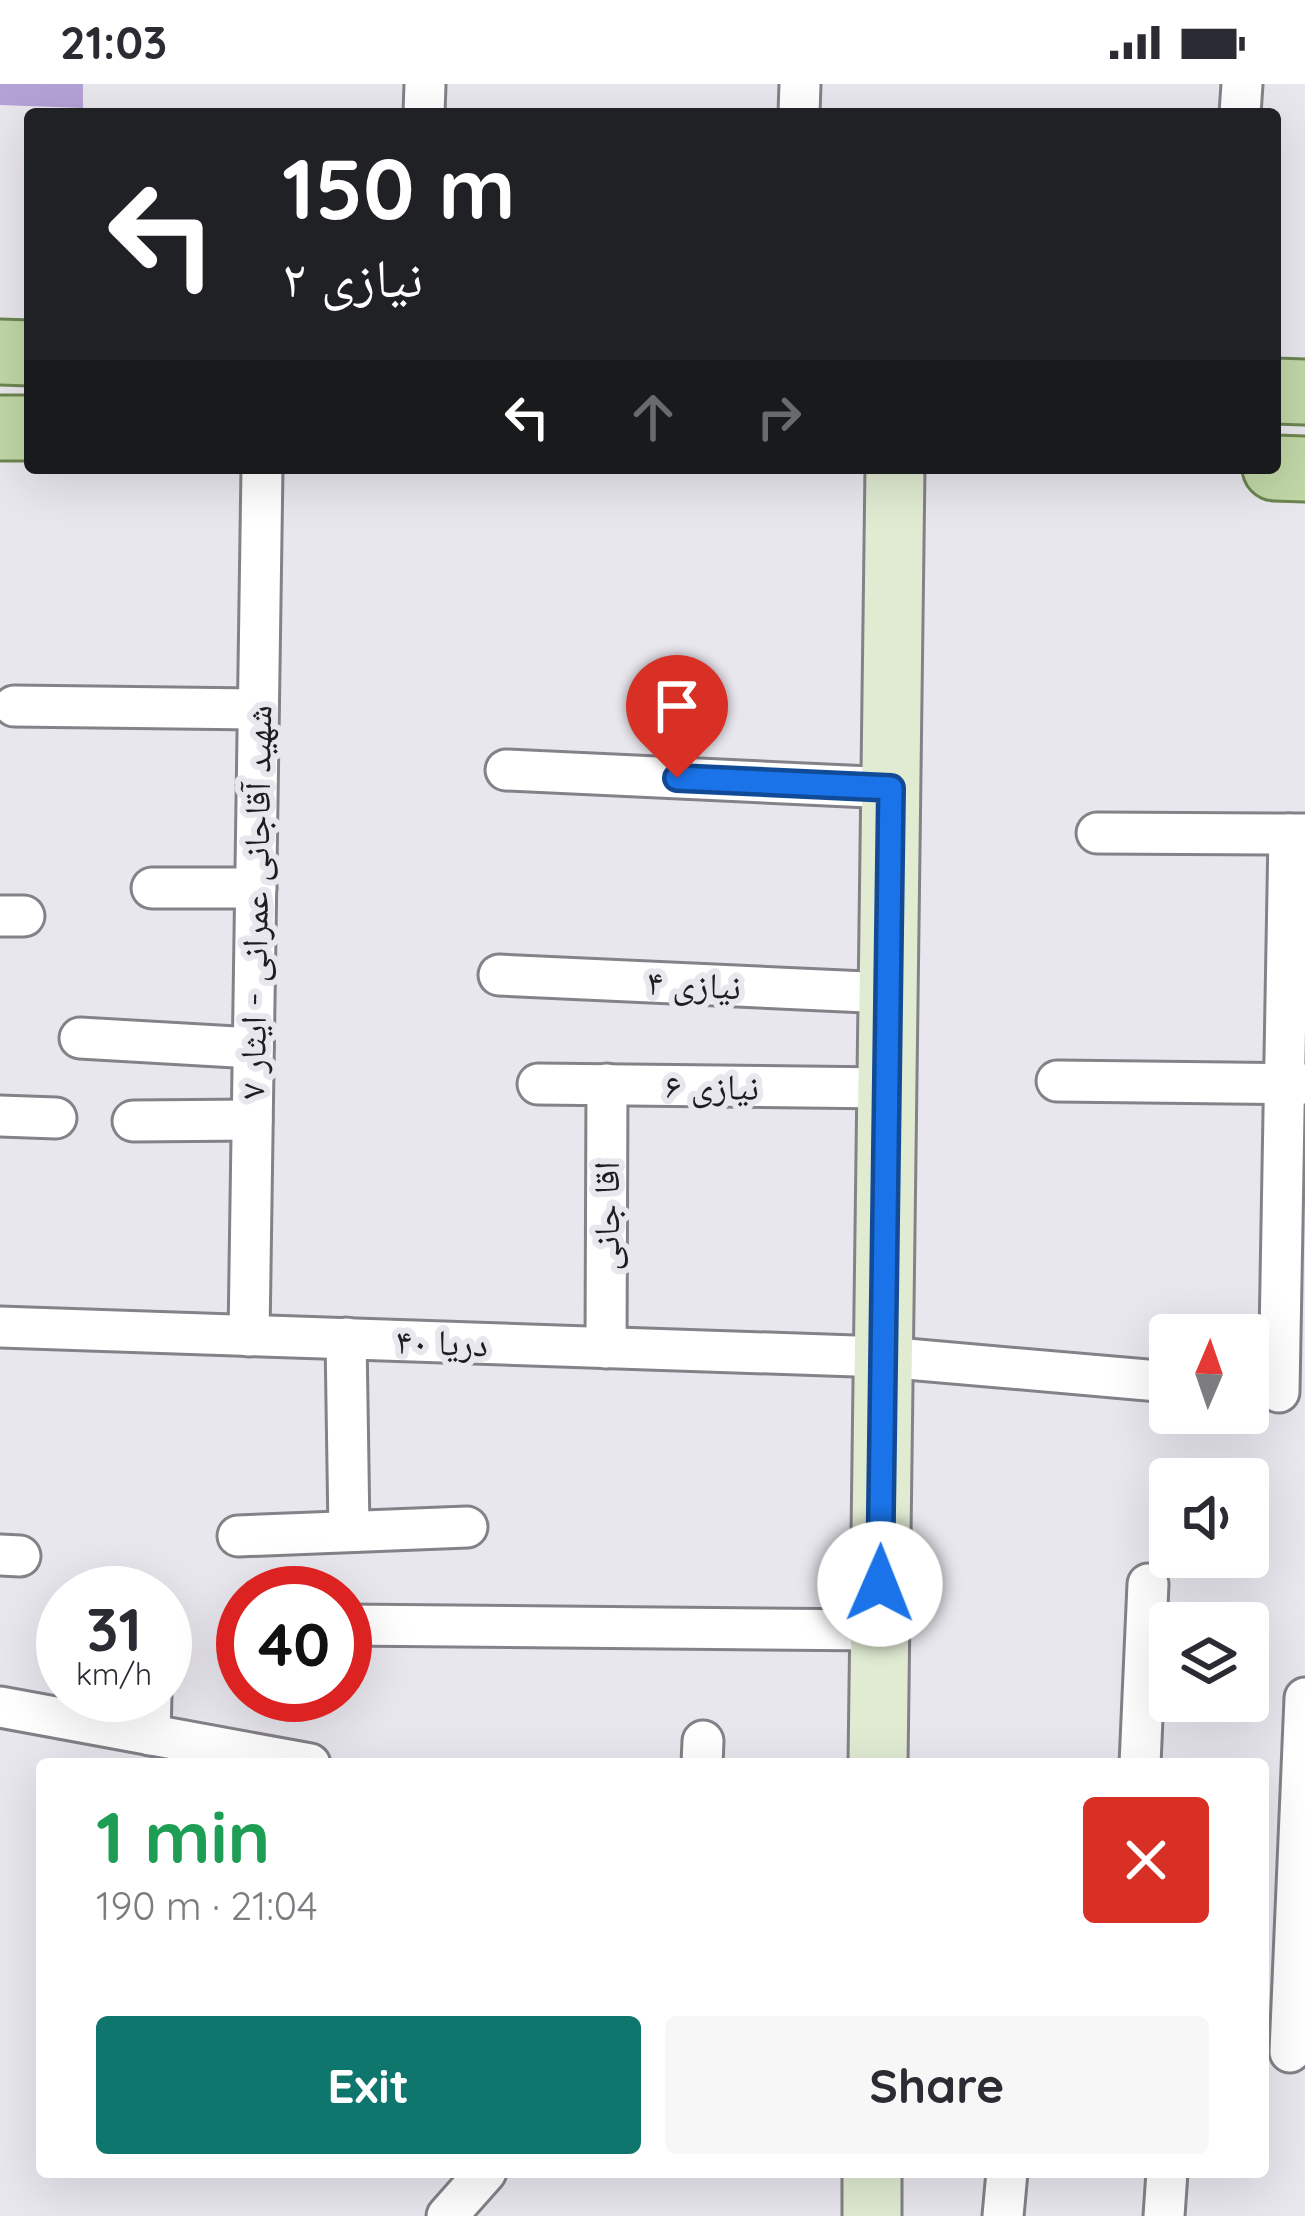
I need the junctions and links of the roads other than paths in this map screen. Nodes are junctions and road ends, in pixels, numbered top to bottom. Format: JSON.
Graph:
{"nodes":[{"id":1,"x":262,"y":474,"type":"edge"},
{"id":2,"x":896,"y":474,"type":"edge"},
{"id":3,"x":14,"y":706,"type":"dead end"},
{"id":4,"x":258,"y":709,"type":"junction"},
{"id":5,"x":506,"y":770,"type":"dead end"},
{"id":6,"x":891,"y":788,"type":"junction"},
{"id":7,"x":1097,"y":833,"type":"dead end"},
{"id":8,"x":1297,"y":834,"type":"edge"},
{"id":9,"x":152,"y":888,"type":"dead end"},
{"id":10,"x":256,"y":888,"type":"junction"},
{"id":11,"x":499,"y":975,"type":"dead end"},
{"id":12,"x":888,"y":994,"type":"junction"},
{"id":13,"x":80,"y":1038,"type":"dead end"},
{"id":14,"x":253,"y":1048,"type":"junction"},
{"id":15,"x":1057,"y":1081,"type":"dead end"},
{"id":16,"x":538,"y":1084,"type":"dead end"},
{"id":17,"x":607,"y":1084,"type":"junction"},
{"id":18,"x":1295,"y":1084,"type":"edge"},
{"id":19,"x":887,"y":1088,"type":"junction"},
{"id":20,"x":0,"y":1116,"type":"edge"},
{"id":21,"x":56,"y":1118,"type":"dead end"},
{"id":22,"x":252,"y":1120,"type":"junction"},
{"id":23,"x":133,"y":1121,"type":"dead end"},
{"id":24,"x":0,"y":1327,"type":"edge"},
{"id":25,"x":249,"y":1336,"type":"junction"},
{"id":26,"x":346,"y":1338,"type":"junction"},
{"id":27,"x":606,"y":1348,"type":"junction"},
{"id":28,"x":884,"y":1357,"type":"junction"},
{"id":29,"x":1149,"y":1380,"type":"edge"},
{"id":30,"x":1277,"y":1392,"type":"edge"},
{"id":31,"x":467,"y":1527,"type":"dead end"},
{"id":32,"x":349,"y":1531,"type":"junction"},
{"id":33,"x":238,"y":1536,"type":"dead end"},
{"id":34,"x":1148,"y":1584,"type":"dead end"},
{"id":35,"x":372,"y":1625,"type":"edge"},
{"id":36,"x":880,"y":1630,"type":"junction"},
{"id":37,"x":1305,"y":1697,"type":"edge"},
{"id":38,"x":0,"y":1707,"type":"edge"},
{"id":39,"x":150,"y":1722,"type":"edge"},
{"id":40,"x":150,"y":1735,"type":"junction"},
{"id":41,"x":277,"y":1758,"type":"edge"},
{"id":42,"x":878,"y":1758,"type":"edge"},
{"id":43,"x":1140,"y":1758,"type":"edge"},
{"id":44,"x":1286,"y":2052,"type":"edge"},
{"id":45,"x":481,"y":2178,"type":"edge"},
{"id":46,"x":872,"y":2178,"type":"edge"},
{"id":47,"x":1006,"y":2178,"type":"edge"},
{"id":48,"x":1167,"y":2178,"type":"edge"},
{"id":49,"x":447,"y":2216,"type":"edge"},
{"id":50,"x":872,"y":2216,"type":"edge"},
{"id":51,"x":1003,"y":2216,"type":"edge"},
{"id":52,"x":1164,"y":2216,"type":"edge"}],
"edges":[{"from":1,"to":4,"type":"street","name":"شهید آقاجانی عمرانی - ایثار ۷"},
{"from":2,"to":6,"type":"street"},
{"from":3,"to":4,"type":"street"},
{"from":4,"to":10,"type":"street","name":"شهید آقاجانی عمرانی - ایثار ۷"},
{"from":5,"to":6,"type":"street"},
{"from":6,"to":12,"type":"street"},
{"from":7,"to":8,"type":"street"},
{"from":8,"to":18,"type":"street"},
{"from":9,"to":10,"type":"street"},
{"from":10,"to":14,"type":"street","name":"شهید آقاجانی عمرانی - ایثار ۷"},
{"from":11,"to":12,"type":"street","name":"نیازی ۴"},
{"from":12,"to":19,"type":"street"},
{"from":13,"to":14,"type":"street"},
{"from":14,"to":22,"type":"street","name":"شهید آقاجانی عمرانی - ایثار ۷"},
{"from":15,"to":18,"type":"street"},
{"from":16,"to":17,"type":"street","name":"نیازی ۶"},
{"from":17,"to":19,"type":"street","name":"نیازی ۶"},
{"from":17,"to":27,"type":"street","name":"اقا جانی"},
{"from":18,"to":30,"type":"street"},
{"from":19,"to":28,"type":"street"},
{"from":20,"to":21,"type":"street"},
{"from":22,"to":23,"type":"street"},
{"from":22,"to":25,"type":"street","name":"شهید آقاجانی عمرانی - ایثار ۷"},
{"from":24,"to":25,"type":"street","name":"دریا ۴۰"},
{"from":25,"to":26,"type":"street","name":"دریا ۴۰"},
{"from":26,"to":27,"type":"street","name":"دریا ۴۰"},
{"from":26,"to":32,"type":"street"},
{"from":27,"to":28,"type":"street","name":"دریا ۴۰"},
{"from":28,"to":29,"type":"street","name":"دریا ۴۰"},
{"from":28,"to":36,"type":"street"},
{"from":31,"to":32,"type":"street"},
{"from":32,"to":33,"type":"street"},
{"from":34,"to":43,"type":"street"},
{"from":35,"to":36,"type":"street"},
{"from":36,"to":42,"type":"street"},
{"from":37,"to":44,"type":"street"},
{"from":38,"to":40,"type":"street"},
{"from":39,"to":40,"type":"street"},
{"from":40,"to":41,"type":"street"},
{"from":45,"to":49,"type":"street"},
{"from":46,"to":50,"type":"street"},
{"from":47,"to":51,"type":"street"},
{"from":48,"to":52,"type":"street"}]}
